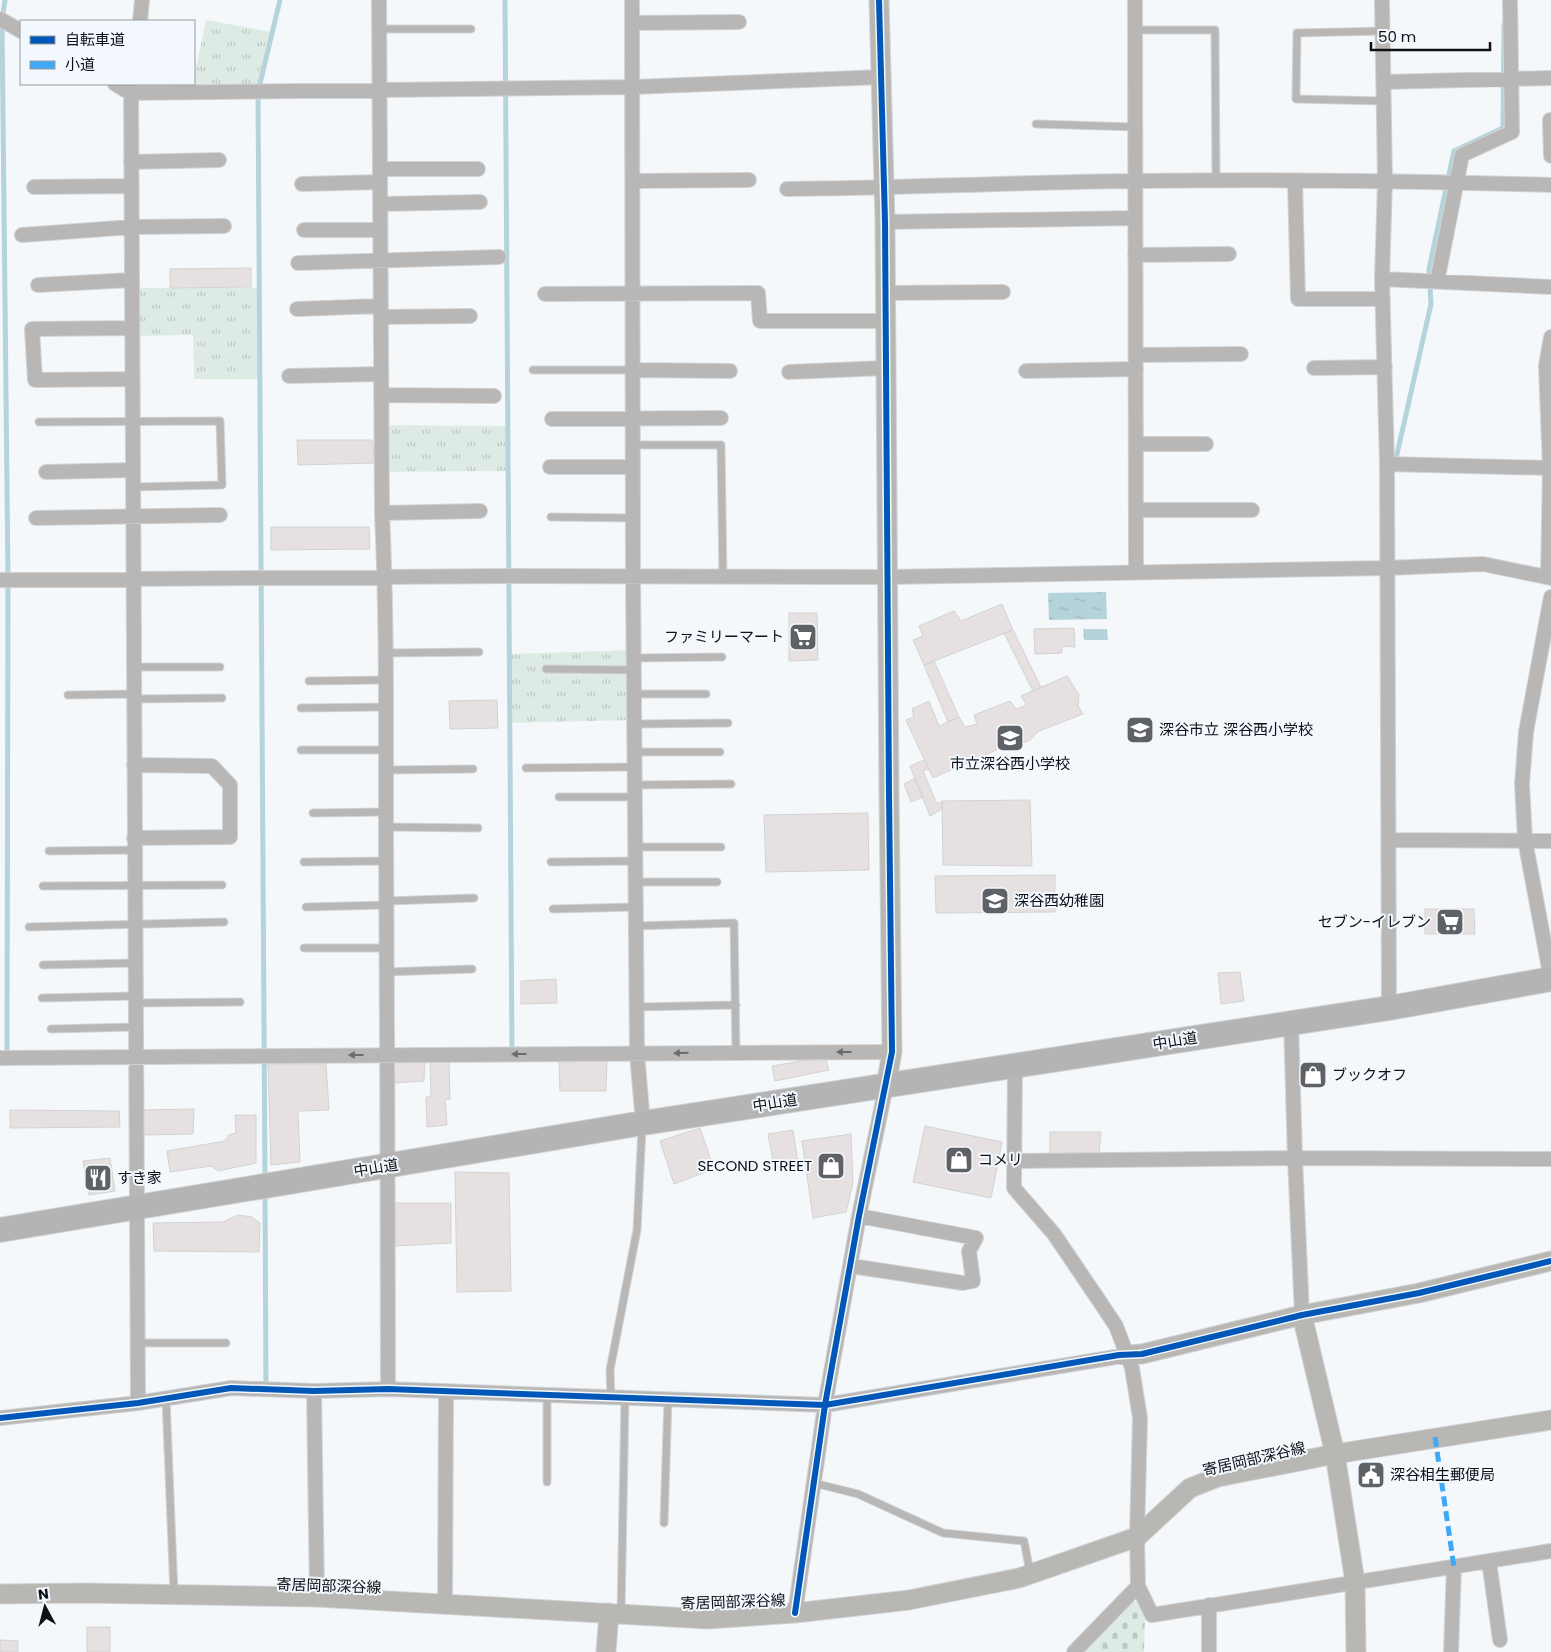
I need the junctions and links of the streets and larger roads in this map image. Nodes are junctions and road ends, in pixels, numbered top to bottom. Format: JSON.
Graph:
{"nodes":[{"id":1,"x":142,"y":0,"type":"edge"},
{"id":2,"x":379,"y":0,"type":"edge"},
{"id":3,"x":632,"y":0,"type":"edge"},
{"id":4,"x":879,"y":0,"type":"edge"},
{"id":5,"x":1135,"y":0,"type":"edge"},
{"id":6,"x":1382,"y":0,"type":"edge"},
{"id":7,"x":1510,"y":0,"type":"edge"},
{"id":8,"x":0,"y":19,"type":"edge"},
{"id":9,"x":140,"y":20,"type":"edge"},
{"id":10,"x":739,"y":22,"type":"dead end"},
{"id":11,"x":632,"y":24,"type":"junction"},
{"id":12,"x":20,"y":30,"type":"edge"},
{"id":13,"x":882,"y":77,"type":"junction"},
{"id":14,"x":1551,"y":78,"type":"edge"},
{"id":15,"x":1512,"y":79,"type":"junction"},
{"id":16,"x":1384,"y":82,"type":"junction"},
{"id":17,"x":633,"y":87,"type":"junction"},
{"id":18,"x":131,"y":88,"type":"edge"},
{"id":19,"x":379,"y":91,"type":"junction"},
{"id":20,"x":1550,"y":120,"type":"edge"},
{"id":21,"x":1551,"y":156,"type":"edge"},
{"id":22,"x":219,"y":160,"type":"dead end"},
{"id":23,"x":131,"y":162,"type":"junction"},
{"id":24,"x":478,"y":169,"type":"dead end"},
{"id":25,"x":380,"y":176,"type":"junction"},
{"id":26,"x":749,"y":180,"type":"dead end"},
{"id":27,"x":633,"y":181,"type":"junction"},
{"id":28,"x":1135,"y":181,"type":"junction"},
{"id":29,"x":1295,"y":181,"type":"junction"},
{"id":30,"x":1385,"y":181,"type":"junction"},
{"id":31,"x":1456,"y":182,"type":"junction"},
{"id":32,"x":302,"y":184,"type":"dead end"},
{"id":33,"x":1551,"y":185,"type":"edge"},
{"id":34,"x":131,"y":186,"type":"junction"},
{"id":35,"x":34,"y":188,"type":"dead end"},
{"id":36,"x":884,"y":188,"type":"junction"},
{"id":37,"x":787,"y":189,"type":"dead end"},
{"id":38,"x":480,"y":202,"type":"dead end"},
{"id":39,"x":380,"y":204,"type":"junction"},
{"id":40,"x":1135,"y":218,"type":"junction"},
{"id":41,"x":885,"y":222,"type":"junction"},
{"id":42,"x":224,"y":226,"type":"dead end"},
{"id":43,"x":132,"y":227,"type":"junction"},
{"id":44,"x":304,"y":230,"type":"dead end"},
{"id":45,"x":380,"y":230,"type":"junction"},
{"id":46,"x":22,"y":235,"type":"dead end"},
{"id":47,"x":1229,"y":254,"type":"dead end"},
{"id":48,"x":1135,"y":255,"type":"junction"},
{"id":49,"x":499,"y":257,"type":"dead end"},
{"id":50,"x":380,"y":262,"type":"junction"},
{"id":51,"x":298,"y":263,"type":"dead end"},
{"id":52,"x":1382,"y":279,"type":"junction"},
{"id":53,"x":132,"y":280,"type":"junction"},
{"id":54,"x":1437,"y":282,"type":"junction"},
{"id":55,"x":38,"y":285,"type":"dead end"},
{"id":56,"x":1551,"y":287,"type":"edge"},
{"id":57,"x":1003,"y":292,"type":"dead end"},
{"id":58,"x":885,"y":293,"type":"junction"},
{"id":59,"x":545,"y":294,"type":"dead end"},
{"id":60,"x":633,"y":294,"type":"junction"},
{"id":61,"x":1383,"y":299,"type":"junction"},
{"id":62,"x":297,"y":310,"type":"dead end"},
{"id":63,"x":380,"y":311,"type":"junction"},
{"id":64,"x":470,"y":316,"type":"dead end"},
{"id":65,"x":885,"y":321,"type":"junction"},
{"id":66,"x":132,"y":328,"type":"junction"},
{"id":67,"x":1551,"y":337,"type":"edge"},
{"id":68,"x":1241,"y":354,"type":"dead end"},
{"id":69,"x":1136,"y":355,"type":"junction"},
{"id":70,"x":1385,"y":367,"type":"junction"},
{"id":71,"x":886,"y":368,"type":"junction"},
{"id":72,"x":1314,"y":368,"type":"dead end"},
{"id":73,"x":1136,"y":369,"type":"junction"},
{"id":74,"x":633,"y":370,"type":"junction"},
{"id":75,"x":730,"y":371,"type":"dead end"},
{"id":76,"x":1026,"y":371,"type":"dead end"},
{"id":77,"x":789,"y":372,"type":"dead end"},
{"id":78,"x":381,"y":374,"type":"junction"},
{"id":79,"x":289,"y":376,"type":"dead end"},
{"id":80,"x":132,"y":379,"type":"junction"},
{"id":81,"x":381,"y":395,"type":"junction"},
{"id":82,"x":494,"y":396,"type":"dead end"},
{"id":83,"x":720,"y":418,"type":"dead end"},
{"id":84,"x":552,"y":419,"type":"dead end"},
{"id":85,"x":633,"y":419,"type":"junction"},
{"id":86,"x":1136,"y":444,"type":"junction"},
{"id":87,"x":1206,"y":444,"type":"dead end"},
{"id":88,"x":1387,"y":464,"type":"junction"},
{"id":89,"x":550,"y":467,"type":"dead end"},
{"id":90,"x":633,"y":467,"type":"junction"},
{"id":91,"x":1550,"y":468,"type":"edge"},
{"id":92,"x":133,"y":470,"type":"junction"},
{"id":93,"x":46,"y":472,"type":"dead end"},
{"id":94,"x":1136,"y":510,"type":"junction"},
{"id":95,"x":1252,"y":510,"type":"dead end"},
{"id":96,"x":480,"y":511,"type":"dead end"},
{"id":97,"x":382,"y":513,"type":"junction"},
{"id":98,"x":133,"y":516,"type":"junction"},
{"id":99,"x":220,"y":516,"type":"dead end"},
{"id":100,"x":36,"y":518,"type":"dead end"},
{"id":101,"x":1387,"y":568,"type":"junction"},
{"id":102,"x":1136,"y":572,"type":"junction"},
{"id":103,"x":887,"y":576,"type":"junction"},
{"id":104,"x":633,"y":577,"type":"junction"},
{"id":105,"x":1549,"y":577,"type":"edge"},
{"id":106,"x":133,"y":578,"type":"junction"},
{"id":107,"x":385,"y":578,"type":"junction"},
{"id":108,"x":0,"y":580,"type":"edge"},
{"id":109,"x":1551,"y":597,"type":"edge"},
{"id":110,"x":134,"y":765,"type":"junction"},
{"id":111,"x":1388,"y":840,"type":"junction"},
{"id":112,"x":1525,"y":840,"type":"junction"},
{"id":113,"x":1551,"y":840,"type":"edge"},
{"id":114,"x":134,"y":844,"type":"junction"},
{"id":115,"x":1551,"y":979,"type":"edge"},
{"id":116,"x":1389,"y":1008,"type":"junction"},
{"id":117,"x":1291,"y":1022,"type":"junction"},
{"id":118,"x":892,"y":1052,"type":"junction"},
{"id":119,"x":637,"y":1054,"type":"junction"},
{"id":120,"x":388,"y":1055,"type":"junction"},
{"id":121,"x":136,"y":1057,"type":"junction"},
{"id":122,"x":0,"y":1058,"type":"edge"},
{"id":123,"x":1015,"y":1066,"type":"junction"},
{"id":124,"x":886,"y":1086,"type":"junction"},
{"id":125,"x":642,"y":1123,"type":"junction"},
{"id":126,"x":1295,"y":1158,"type":"junction"},
{"id":127,"x":1551,"y":1159,"type":"edge"},
{"id":128,"x":1015,"y":1161,"type":"junction"},
{"id":129,"x":386,"y":1166,"type":"junction"},
{"id":130,"x":138,"y":1208,"type":"junction"},
{"id":131,"x":860,"y":1216,"type":"junction"},
{"id":132,"x":0,"y":1230,"type":"edge"},
{"id":133,"x":1551,"y":1261,"type":"edge"},
{"id":134,"x":850,"y":1266,"type":"junction"},
{"id":135,"x":1302,"y":1315,"type":"junction"},
{"id":136,"x":1128,"y":1355,"type":"junction"},
{"id":137,"x":388,"y":1389,"type":"junction"},
{"id":138,"x":314,"y":1391,"type":"junction"},
{"id":139,"x":446,"y":1391,"type":"junction"},
{"id":140,"x":138,"y":1403,"type":"junction"},
{"id":141,"x":825,"y":1405,"type":"junction"},
{"id":142,"x":0,"y":1418,"type":"edge"},
{"id":143,"x":1551,"y":1420,"type":"edge"},
{"id":144,"x":1334,"y":1454,"type":"junction"},
{"id":145,"x":1137,"y":1537,"type":"junction"},
{"id":146,"x":1551,"y":1551,"type":"edge"},
{"id":147,"x":1489,"y":1561,"type":"junction"},
{"id":148,"x":1454,"y":1567,"type":"junction"},
{"id":149,"x":1355,"y":1582,"type":"junction"},
{"id":150,"x":1138,"y":1586,"type":"junction"},
{"id":151,"x":0,"y":1594,"type":"edge"},
{"id":152,"x":317,"y":1597,"type":"junction"},
{"id":153,"x":445,"y":1604,"type":"junction"},
{"id":154,"x":1210,"y":1605,"type":"junction"},
{"id":155,"x":615,"y":1613,"type":"junction"},
{"id":156,"x":795,"y":1613,"type":"junction"},
{"id":157,"x":1500,"y":1640,"type":"dead end"},
{"id":158,"x":606,"y":1652,"type":"edge"},
{"id":159,"x":1074,"y":1652,"type":"edge"},
{"id":160,"x":1209,"y":1652,"type":"edge"},
{"id":161,"x":1356,"y":1652,"type":"edge"},
{"id":162,"x":1451,"y":1652,"type":"edge"}],
"edges":[{"from":1,"to":9,"type":"street"},
{"from":2,"to":19,"type":"street"},
{"from":3,"to":11,"type":"street"},
{"from":4,"to":13,"type":"street"},
{"from":5,"to":28,"type":"street"},
{"from":6,"to":16,"type":"street"},
{"from":7,"to":15,"type":"street"},
{"from":8,"to":12,"type":"street"},
{"from":10,"to":11,"type":"street"},
{"from":11,"to":17,"type":"street"},
{"from":13,"to":17,"type":"street"},
{"from":13,"to":36,"type":"street"},
{"from":14,"to":15,"type":"street"},
{"from":15,"to":16,"type":"street"},
{"from":15,"to":31,"type":"street"},
{"from":16,"to":30,"type":"street"},
{"from":17,"to":19,"type":"street"},
{"from":17,"to":27,"type":"street"},
{"from":18,"to":19,"type":"street"},
{"from":18,"to":23,"type":"street"},
{"from":19,"to":25,"type":"street"},
{"from":20,"to":21,"type":"street"},
{"from":22,"to":23,"type":"street"},
{"from":23,"to":34,"type":"street"},
{"from":24,"to":25,"type":"street"},
{"from":25,"to":32,"type":"street"},
{"from":25,"to":39,"type":"street"},
{"from":26,"to":27,"type":"street"},
{"from":27,"to":60,"type":"street"},
{"from":28,"to":29,"type":"street"},
{"from":28,"to":36,"type":"street"},
{"from":28,"to":40,"type":"street"},
{"from":29,"to":30,"type":"street"},
{"from":29,"to":61,"type":"street"},
{"from":30,"to":31,"type":"street"},
{"from":30,"to":52,"type":"street"},
{"from":31,"to":33,"type":"street"},
{"from":31,"to":54,"type":"street"},
{"from":34,"to":35,"type":"street"},
{"from":34,"to":43,"type":"street"},
{"from":36,"to":37,"type":"street"},
{"from":36,"to":41,"type":"street"},
{"from":38,"to":39,"type":"street"},
{"from":39,"to":45,"type":"street"},
{"from":40,"to":41,"type":"street"},
{"from":40,"to":48,"type":"street"},
{"from":41,"to":58,"type":"street"},
{"from":42,"to":43,"type":"street"},
{"from":43,"to":46,"type":"street"},
{"from":43,"to":53,"type":"street"},
{"from":44,"to":45,"type":"street"},
{"from":45,"to":50,"type":"street"},
{"from":47,"to":48,"type":"street"},
{"from":48,"to":69,"type":"street"},
{"from":49,"to":50,"type":"street"},
{"from":50,"to":51,"type":"street"},
{"from":50,"to":63,"type":"street"},
{"from":52,"to":54,"type":"street"},
{"from":52,"to":61,"type":"street"},
{"from":53,"to":55,"type":"street"},
{"from":53,"to":66,"type":"street"},
{"from":54,"to":56,"type":"street"},
{"from":57,"to":58,"type":"street"},
{"from":58,"to":65,"type":"street"},
{"from":59,"to":60,"type":"street"},
{"from":60,"to":65,"type":"street"},
{"from":60,"to":74,"type":"street"},
{"from":61,"to":70,"type":"street"},
{"from":62,"to":63,"type":"street"},
{"from":63,"to":64,"type":"street"},
{"from":63,"to":78,"type":"street"},
{"from":65,"to":71,"type":"street"},
{"from":66,"to":80,"type":"street"},
{"from":66,"to":80,"type":"street"},
{"from":67,"to":91,"type":"street"},
{"from":68,"to":69,"type":"street"},
{"from":69,"to":73,"type":"street"},
{"from":70,"to":72,"type":"street"},
{"from":70,"to":88,"type":"street"},
{"from":71,"to":77,"type":"street"},
{"from":71,"to":103,"type":"street"},
{"from":73,"to":76,"type":"street"},
{"from":73,"to":86,"type":"street"},
{"from":74,"to":75,"type":"street"},
{"from":74,"to":85,"type":"street"},
{"from":78,"to":79,"type":"street"},
{"from":78,"to":81,"type":"street"},
{"from":80,"to":92,"type":"street"},
{"from":81,"to":82,"type":"street"},
{"from":81,"to":97,"type":"street"},
{"from":83,"to":85,"type":"street"},
{"from":84,"to":85,"type":"street"},
{"from":85,"to":90,"type":"street"},
{"from":86,"to":87,"type":"street"},
{"from":86,"to":94,"type":"street"},
{"from":88,"to":91,"type":"street"},
{"from":88,"to":101,"type":"street"},
{"from":89,"to":90,"type":"street"},
{"from":90,"to":104,"type":"street"},
{"from":91,"to":105,"type":"street"},
{"from":92,"to":93,"type":"street"},
{"from":92,"to":98,"type":"street"},
{"from":94,"to":95,"type":"street"},
{"from":94,"to":102,"type":"street"},
{"from":96,"to":97,"type":"street"},
{"from":97,"to":107,"type":"street"},
{"from":98,"to":99,"type":"street"},
{"from":98,"to":100,"type":"street"},
{"from":98,"to":106,"type":"street"},
{"from":101,"to":102,"type":"street"},
{"from":101,"to":105,"type":"street"},
{"from":101,"to":111,"type":"street"},
{"from":102,"to":103,"type":"street"},
{"from":103,"to":104,"type":"street"},
{"from":103,"to":118,"type":"street"},
{"from":104,"to":107,"type":"street"},
{"from":104,"to":119,"type":"street"},
{"from":106,"to":107,"type":"street"},
{"from":106,"to":108,"type":"street"},
{"from":106,"to":110,"type":"street"},
{"from":107,"to":120,"type":"street"},
{"from":109,"to":112,"type":"street"},
{"from":110,"to":114,"type":"street"},
{"from":110,"to":114,"type":"street"},
{"from":111,"to":112,"type":"street"},
{"from":111,"to":116,"type":"street"},
{"from":112,"to":113,"type":"street"},
{"from":112,"to":115,"type":"street"},
{"from":114,"to":121,"type":"street"},
{"from":115,"to":116,"type":"highway","name":"中山道"},
{"from":116,"to":117,"type":"highway","name":"中山道"},
{"from":117,"to":123,"type":"highway","name":"中山道"},
{"from":117,"to":126,"type":"street"},
{"from":118,"to":119,"type":"street","one_way":true},
{"from":118,"to":124,"type":"street"},
{"from":119,"to":120,"type":"street","one_way":true},
{"from":119,"to":125,"type":"street"},
{"from":120,"to":121,"type":"street","one_way":true},
{"from":120,"to":129,"type":"street"},
{"from":121,"to":122,"type":"street"},
{"from":121,"to":130,"type":"street"},
{"from":123,"to":124,"type":"highway","name":"中山道"},
{"from":123,"to":128,"type":"street"},
{"from":124,"to":125,"type":"highway","name":"中山道"},
{"from":124,"to":131,"type":"street"},
{"from":125,"to":129,"type":"highway","name":"中山道"},
{"from":126,"to":127,"type":"street"},
{"from":126,"to":128,"type":"street"},
{"from":126,"to":135,"type":"street"},
{"from":128,"to":136,"type":"street"},
{"from":129,"to":130,"type":"highway","name":"中山道"},
{"from":129,"to":137,"type":"street"},
{"from":130,"to":132,"type":"highway","name":"中山道"},
{"from":130,"to":140,"type":"street"},
{"from":131,"to":134,"type":"street"},
{"from":131,"to":134,"type":"street"},
{"from":133,"to":135,"type":"street"},
{"from":134,"to":141,"type":"street"},
{"from":135,"to":136,"type":"street"},
{"from":135,"to":144,"type":"street"},
{"from":136,"to":141,"type":"street"},
{"from":136,"to":145,"type":"street"},
{"from":137,"to":138,"type":"street"},
{"from":137,"to":139,"type":"street"},
{"from":138,"to":140,"type":"street"},
{"from":138,"to":152,"type":"street"},
{"from":139,"to":141,"type":"street"},
{"from":139,"to":153,"type":"street"},
{"from":140,"to":142,"type":"street"},
{"from":141,"to":156,"type":"street"},
{"from":143,"to":144,"type":"street","name":"寄居岡部深谷線"},
{"from":144,"to":145,"type":"street","name":"寄居岡部深谷線"},
{"from":144,"to":149,"type":"street"},
{"from":145,"to":150,"type":"street"},
{"from":145,"to":156,"type":"street","name":"寄居岡部深谷線"},
{"from":146,"to":147,"type":"street"},
{"from":147,"to":148,"type":"street"},
{"from":147,"to":157,"type":"street"},
{"from":148,"to":149,"type":"street"},
{"from":148,"to":162,"type":"street"},
{"from":149,"to":154,"type":"street"},
{"from":149,"to":161,"type":"street"},
{"from":150,"to":154,"type":"street"},
{"from":150,"to":159,"type":"street"},
{"from":151,"to":152,"type":"street","name":"寄居岡部深谷線"},
{"from":152,"to":153,"type":"street","name":"寄居岡部深谷線"},
{"from":153,"to":155,"type":"street","name":"寄居岡部深谷線"},
{"from":154,"to":160,"type":"street"},
{"from":155,"to":156,"type":"street","name":"寄居岡部深谷線"},
{"from":155,"to":158,"type":"street"}]}
